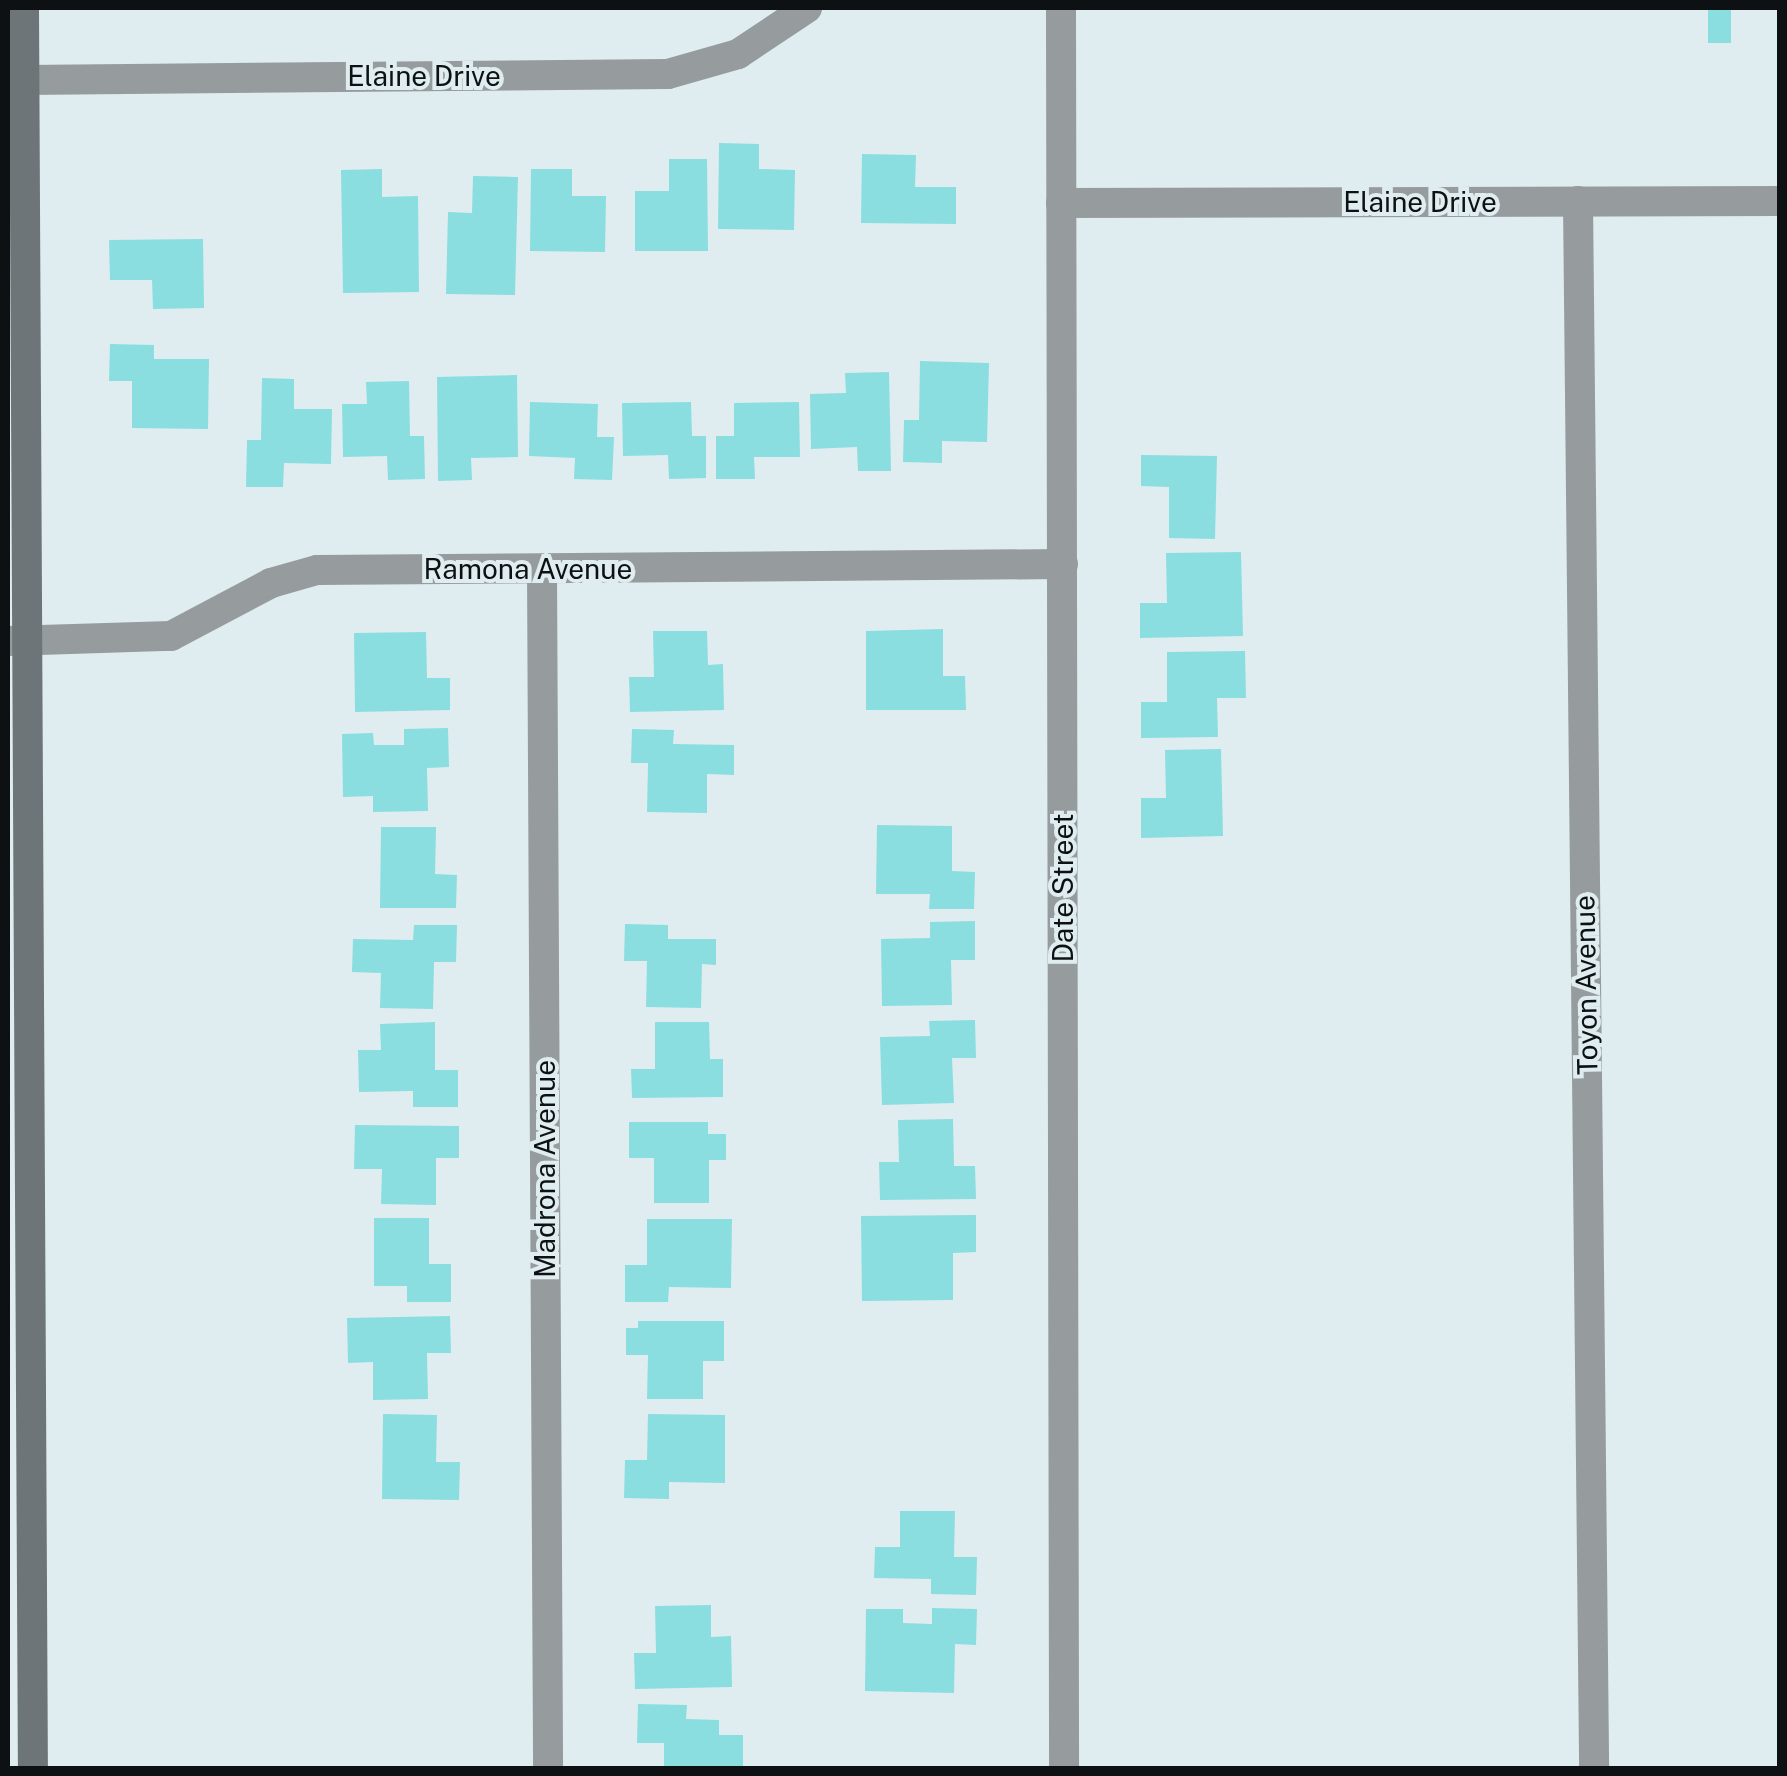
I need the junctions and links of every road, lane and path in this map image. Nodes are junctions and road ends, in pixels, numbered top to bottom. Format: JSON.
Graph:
{"nodes":[{"id":1,"x":24,"y":8,"type":"edge"},
{"id":2,"x":808,"y":8,"type":"edge"},
{"id":3,"x":1060,"y":8,"type":"edge"},
{"id":4,"x":24,"y":80,"type":"junction"},
{"id":5,"x":1780,"y":200,"type":"edge"},
{"id":6,"x":1578,"y":201,"type":"junction"},
{"id":7,"x":1061,"y":203,"type":"junction"},
{"id":8,"x":1063,"y":564,"type":"junction"},
{"id":9,"x":542,"y":569,"type":"junction"},
{"id":10,"x":18,"y":642,"type":"edge"},
{"id":11,"x":33,"y":1768,"type":"edge"},
{"id":12,"x":548,"y":1768,"type":"edge"},
{"id":13,"x":1064,"y":1768,"type":"edge"},
{"id":14,"x":1594,"y":1768,"type":"edge"}],
"edges":[{"from":1,"to":4,"type":"street"},
{"from":2,"to":4,"type":"street","name":"Elaine Drive"},
{"from":3,"to":7,"type":"street","name":"Date Street"},
{"from":4,"to":10,"type":"street"},
{"from":5,"to":6,"type":"street","name":"Elaine Drive"},
{"from":6,"to":7,"type":"street","name":"Elaine Drive"},
{"from":6,"to":14,"type":"street","name":"Toyon Avenue"},
{"from":7,"to":8,"type":"street","name":"Date Street"},
{"from":8,"to":9,"type":"street","name":"Ramona Avenue"},
{"from":8,"to":13,"type":"street","name":"Date Street"},
{"from":9,"to":10,"type":"street","name":"Ramona Avenue"},
{"from":9,"to":12,"type":"street","name":"Madrona Avenue"},
{"from":10,"to":11,"type":"street"}]}
